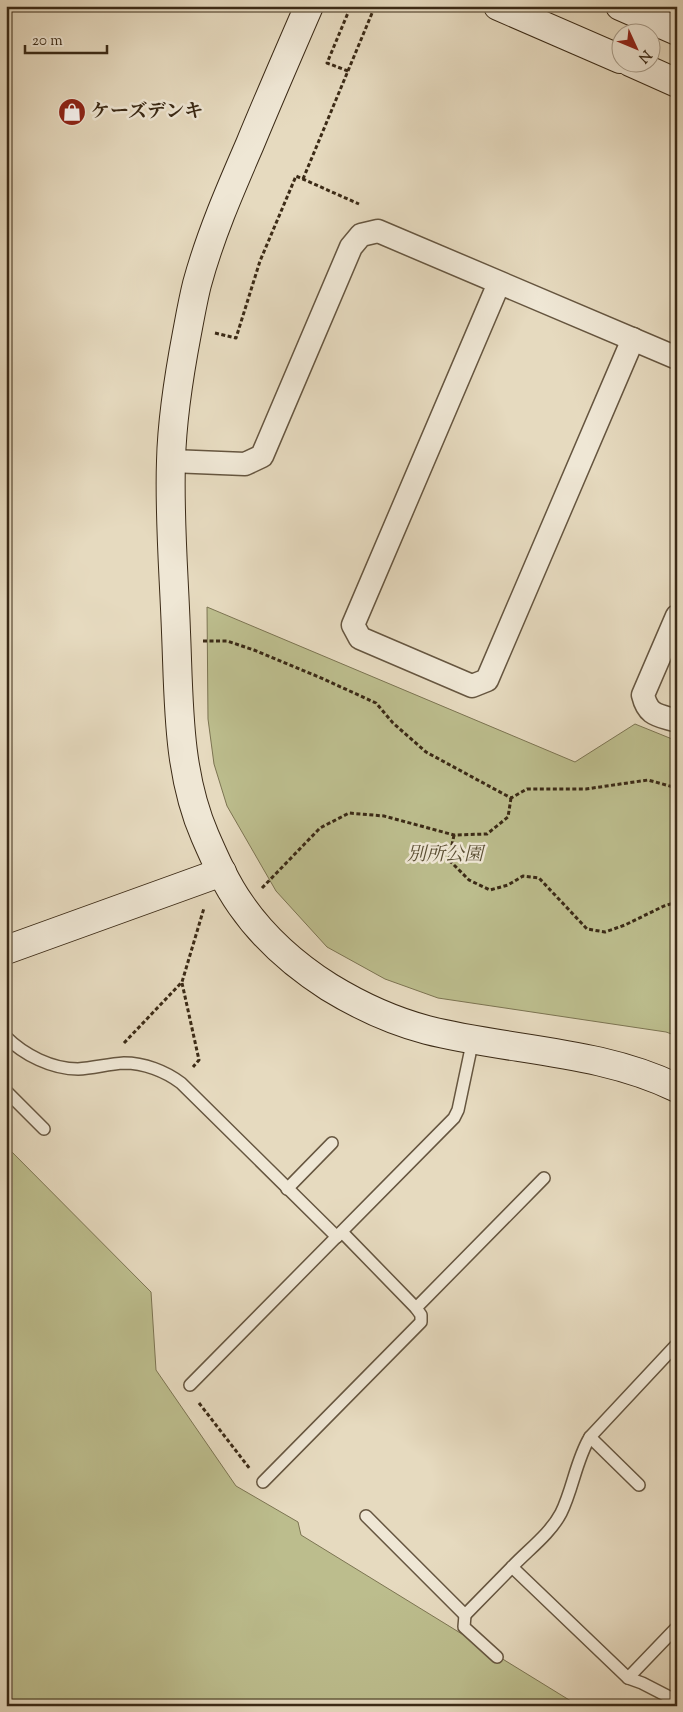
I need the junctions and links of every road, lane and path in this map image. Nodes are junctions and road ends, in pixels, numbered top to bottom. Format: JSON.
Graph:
{"nodes":[{"id":1,"x":309,"y":6,"type":"edge"},
{"id":2,"x":375,"y":6,"type":"edge"},
{"id":3,"x":498,"y":6,"type":"edge"},
{"id":4,"x":620,"y":6,"type":"edge"},
{"id":5,"x":350,"y":8,"type":"dead end"},
{"id":6,"x":677,"y":31,"type":"edge"},
{"id":7,"x":610,"y":55,"type":"edge"},
{"id":8,"x":348,"y":71,"type":"junction"},
{"id":9,"x":652,"y":72,"type":"edge"},
{"id":10,"x":677,"y":83,"type":"edge"},
{"id":11,"x":303,"y":179,"type":"junction"},
{"id":12,"x":359,"y":204,"type":"dead end"},
{"id":13,"x":499,"y":283,"type":"junction"},
{"id":14,"x":214,"y":333,"type":"dead end"},
{"id":15,"x":634,"y":339,"type":"junction"},
{"id":16,"x":677,"y":358,"type":"edge"},
{"id":17,"x":171,"y":461,"type":"junction"},
{"id":18,"x":677,"y":616,"type":"edge"},
{"id":19,"x":202,"y":642,"type":"dead end"},
{"id":20,"x":677,"y":720,"type":"edge"},
{"id":21,"x":677,"y":788,"type":"edge"},
{"id":22,"x":511,"y":798,"type":"junction"},
{"id":23,"x":454,"y":835,"type":"junction"},
{"id":24,"x":222,"y":872,"type":"junction"},
{"id":25,"x":260,"y":890,"type":"dead end"},
{"id":26,"x":677,"y":902,"type":"edge"},
{"id":27,"x":205,"y":905,"type":"dead end"},
{"id":28,"x":6,"y":950,"type":"edge"},
{"id":29,"x":182,"y":982,"type":"junction"},
{"id":30,"x":473,"y":1039,"type":"junction"},
{"id":31,"x":8,"y":1044,"type":"edge"},
{"id":32,"x":120,"y":1047,"type":"dead end"},
{"id":33,"x":189,"y":1070,"type":"dead end"},
{"id":34,"x":677,"y":1088,"type":"edge"},
{"id":35,"x":6,"y":1091,"type":"edge"},
{"id":36,"x":44,"y":1129,"type":"dead end"},
{"id":37,"x":332,"y":1142,"type":"dead end"},
{"id":38,"x":544,"y":1178,"type":"dead end"},
{"id":39,"x":287,"y":1189,"type":"junction"},
{"id":40,"x":339,"y":1235,"type":"junction"},
{"id":41,"x":416,"y":1308,"type":"junction"},
{"id":42,"x":677,"y":1344,"type":"edge"},
{"id":43,"x":190,"y":1385,"type":"joint"},
{"id":44,"x":590,"y":1437,"type":"junction"},
{"id":45,"x":263,"y":1482,"type":"joint"},
{"id":46,"x":639,"y":1485,"type":"dead end"},
{"id":47,"x":366,"y":1516,"type":"dead end"},
{"id":48,"x":512,"y":1567,"type":"junction"},
{"id":49,"x":465,"y":1615,"type":"junction"},
{"id":50,"x":677,"y":1628,"type":"edge"},
{"id":51,"x":498,"y":1657,"type":"dead end"},
{"id":52,"x":628,"y":1678,"type":"junction"},
{"id":53,"x":677,"y":1701,"type":"edge"}],
"edges":[{"from":1,"to":17,"type":"street"},
{"from":2,"to":8,"type":"path"},
{"from":3,"to":7,"type":"street"},
{"from":4,"to":6,"type":"street"},
{"from":5,"to":8,"type":"path"},
{"from":8,"to":11,"type":"path"},
{"from":9,"to":10,"type":"street"},
{"from":11,"to":12,"type":"path"},
{"from":11,"to":14,"type":"path"},
{"from":13,"to":15,"type":"street"},
{"from":13,"to":15,"type":"street"},
{"from":13,"to":17,"type":"street"},
{"from":15,"to":16,"type":"street"},
{"from":17,"to":24,"type":"street"},
{"from":18,"to":20,"type":"street"},
{"from":19,"to":22,"type":"path"},
{"from":21,"to":22,"type":"path"},
{"from":22,"to":23,"type":"path"},
{"from":23,"to":25,"type":"path"},
{"from":23,"to":26,"type":"path"},
{"from":24,"to":28,"type":"street"},
{"from":24,"to":30,"type":"street"},
{"from":27,"to":29,"type":"path"},
{"from":29,"to":32,"type":"path"},
{"from":29,"to":33,"type":"path"},
{"from":30,"to":34,"type":"street"},
{"from":30,"to":40,"type":"lane"},
{"from":31,"to":39,"type":"lane"},
{"from":35,"to":36,"type":"lane"},
{"from":37,"to":39,"type":"lane"},
{"from":38,"to":41,"type":"lane"},
{"from":39,"to":40,"type":"lane"},
{"from":40,"to":41,"type":"lane"},
{"from":40,"to":43,"type":"lane"},
{"from":41,"to":45,"type":"lane"},
{"from":42,"to":44,"type":"lane"},
{"from":43,"to":45,"type":"path"},
{"from":44,"to":46,"type":"lane"},
{"from":44,"to":48,"type":"lane"},
{"from":47,"to":49,"type":"lane"},
{"from":48,"to":49,"type":"lane"},
{"from":48,"to":52,"type":"lane"},
{"from":49,"to":51,"type":"lane"},
{"from":50,"to":52,"type":"lane"},
{"from":52,"to":53,"type":"lane"}]}
